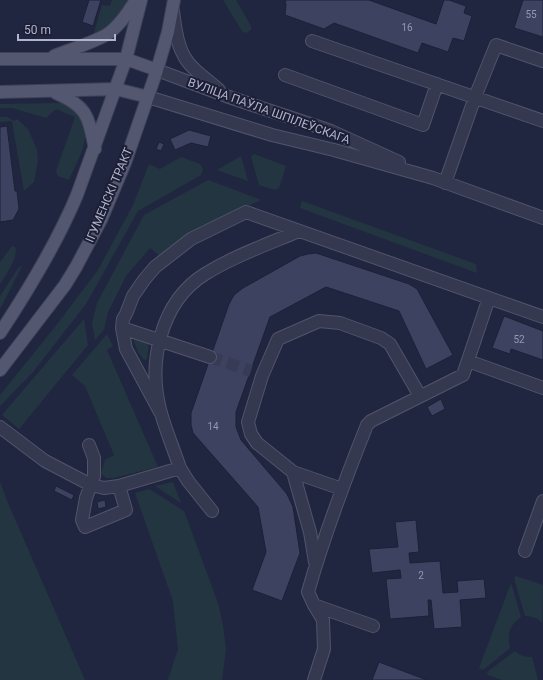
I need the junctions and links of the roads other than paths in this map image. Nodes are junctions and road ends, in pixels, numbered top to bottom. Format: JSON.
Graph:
{"nodes":[{"id":1,"x":136,"y":0,"type":"edge"},
{"id":2,"x":141,"y":0,"type":"edge"},
{"id":3,"x":173,"y":3,"type":"edge"},
{"id":4,"x":312,"y":41,"type":"dead end"},
{"id":5,"x":0,"y":59,"type":"edge"},
{"id":6,"x":47,"y":59,"type":"junction"},
{"id":7,"x":126,"y":59,"type":"junction"},
{"id":8,"x":543,"y":61,"type":"edge"},
{"id":9,"x":157,"y":70,"type":"junction"},
{"id":10,"x":285,"y":75,"type":"dead end"},
{"id":11,"x":437,"y":84,"type":"junction"},
{"id":12,"x":116,"y":89,"type":"junction"},
{"id":13,"x":51,"y":91,"type":"junction"},
{"id":14,"x":0,"y":92,"type":"edge"},
{"id":15,"x":226,"y":96,"type":"junction"},
{"id":16,"x":148,"y":97,"type":"junction"},
{"id":17,"x":475,"y":97,"type":"junction"},
{"id":18,"x":543,"y":121,"type":"edge"},
{"id":19,"x":95,"y":149,"type":"junction"},
{"id":20,"x":432,"y":178,"type":"junction"},
{"id":21,"x":445,"y":183,"type":"junction"},
{"id":22,"x":543,"y":218,"type":"edge"},
{"id":23,"x":299,"y":231,"type":"junction"},
{"id":24,"x":489,"y":298,"type":"junction"},
{"id":25,"x":543,"y":317,"type":"edge"},
{"id":26,"x":122,"y":328,"type":"junction"},
{"id":27,"x":0,"y":333,"type":"edge"},
{"id":28,"x":159,"y":340,"type":"junction"},
{"id":29,"x":210,"y":357,"type":"tunnel mouth"},
{"id":30,"x":468,"y":361,"type":"junction"},
{"id":31,"x":0,"y":370,"type":"edge"},
{"id":32,"x":543,"y":388,"type":"edge"},
{"id":33,"x":420,"y":396,"type":"junction"},
{"id":34,"x":160,"y":412,"type":"junction"},
{"id":35,"x":0,"y":426,"type":"edge"},
{"id":36,"x":89,"y":445,"type":"dead end"},
{"id":37,"x":180,"y":468,"type":"junction"},
{"id":38,"x":293,"y":472,"type":"junction"},
{"id":39,"x":91,"y":485,"type":"junction"},
{"id":40,"x":342,"y":489,"type":"junction"},
{"id":41,"x":121,"y":492,"type":"junction"},
{"id":42,"x":543,"y":501,"type":"edge"},
{"id":43,"x":212,"y":511,"type":"dead end"},
{"id":44,"x":525,"y":551,"type":"dead end"},
{"id":45,"x":316,"y":564,"type":"junction"},
{"id":46,"x":314,"y":605,"type":"junction"},
{"id":47,"x":373,"y":626,"type":"dead end"},
{"id":48,"x":314,"y":680,"type":"edge"}],
"edges":[{"from":1,"to":6,"type":"main road"},
{"from":2,"to":7,"type":"main road"},
{"from":3,"to":9,"type":"main road","name":"ІГУМЕНСКІ ТРАКТ"},
{"from":3,"to":15,"type":"street"},
{"from":4,"to":11,"type":"street"},
{"from":5,"to":6,"type":"main road","name":"ВУЛІЦА ПАЎЛА ШПІЛЕЎСКАГА"},
{"from":6,"to":7,"type":"main road","name":"ВУЛІЦА ПАЎЛА ШПІЛЕЎСКАГА"},
{"from":7,"to":9,"type":"main road","name":"ВУЛІЦА ПАЎЛА ШПІЛЕЎСКАГА"},
{"from":7,"to":12,"type":"main road"},
{"from":8,"to":17,"type":"street"},
{"from":9,"to":15,"type":"street","name":"ВУЛІЦА ПАЎЛА ШПІЛЕЎСКАГА"},
{"from":9,"to":16,"type":"main road","name":"ІГУМЕНСКІ ТРАКТ"},
{"from":10,"to":11,"type":"street"},
{"from":11,"to":17,"type":"street"},
{"from":12,"to":13,"type":"main road","name":"ВУЛІЦА ПАЎЛА ШПІЛЕЎСКАГА"},
{"from":12,"to":16,"type":"main road","name":"ВУЛІЦА ПАЎЛА ШПІЛЕЎСКАГА"},
{"from":12,"to":19,"type":"main road"},
{"from":13,"to":14,"type":"main road","name":"ВУЛІЦА ПАЎЛА ШПІЛЕЎСКАГА"},
{"from":13,"to":19,"type":"main road"},
{"from":15,"to":20,"type":"street","name":"ВУЛІЦА ПАЎЛА ШПІЛЕЎСКАГА"},
{"from":16,"to":20,"type":"street","name":"ВУЛІЦА ПАЎЛА ШПІЛЕЎСКАГА"},
{"from":16,"to":31,"type":"main road","name":"ІГУМЕНСКІ ТРАКТ"},
{"from":17,"to":18,"type":"street"},
{"from":17,"to":21,"type":"street"},
{"from":19,"to":27,"type":"main road"},
{"from":20,"to":21,"type":"street","name":"ВУЛІЦА ПАЎЛА ШПІЛЕЎСКАГА"},
{"from":21,"to":22,"type":"street","name":"ВУЛІЦА ПАЎЛА ШПІЛЕЎСКАГА"},
{"from":23,"to":24,"type":"street"},
{"from":23,"to":26,"type":"street"},
{"from":23,"to":28,"type":"street"},
{"from":24,"to":25,"type":"street"},
{"from":24,"to":30,"type":"street"},
{"from":26,"to":28,"type":"street"},
{"from":26,"to":34,"type":"street"},
{"from":28,"to":29,"type":"street"},
{"from":28,"to":34,"type":"street"},
{"from":30,"to":32,"type":"street"},
{"from":30,"to":33,"type":"street"},
{"from":33,"to":38,"type":"street"},
{"from":33,"to":40,"type":"street"},
{"from":34,"to":37,"type":"street"},
{"from":35,"to":39,"type":"street"},
{"from":36,"to":39,"type":"street"},
{"from":37,"to":41,"type":"street"},
{"from":37,"to":43,"type":"street"},
{"from":38,"to":40,"type":"street"},
{"from":38,"to":45,"type":"street"},
{"from":39,"to":41,"type":"street"},
{"from":39,"to":41,"type":"street"},
{"from":40,"to":45,"type":"street"},
{"from":42,"to":44,"type":"street"},
{"from":45,"to":46,"type":"street"},
{"from":46,"to":47,"type":"street"},
{"from":46,"to":48,"type":"street"}]}
